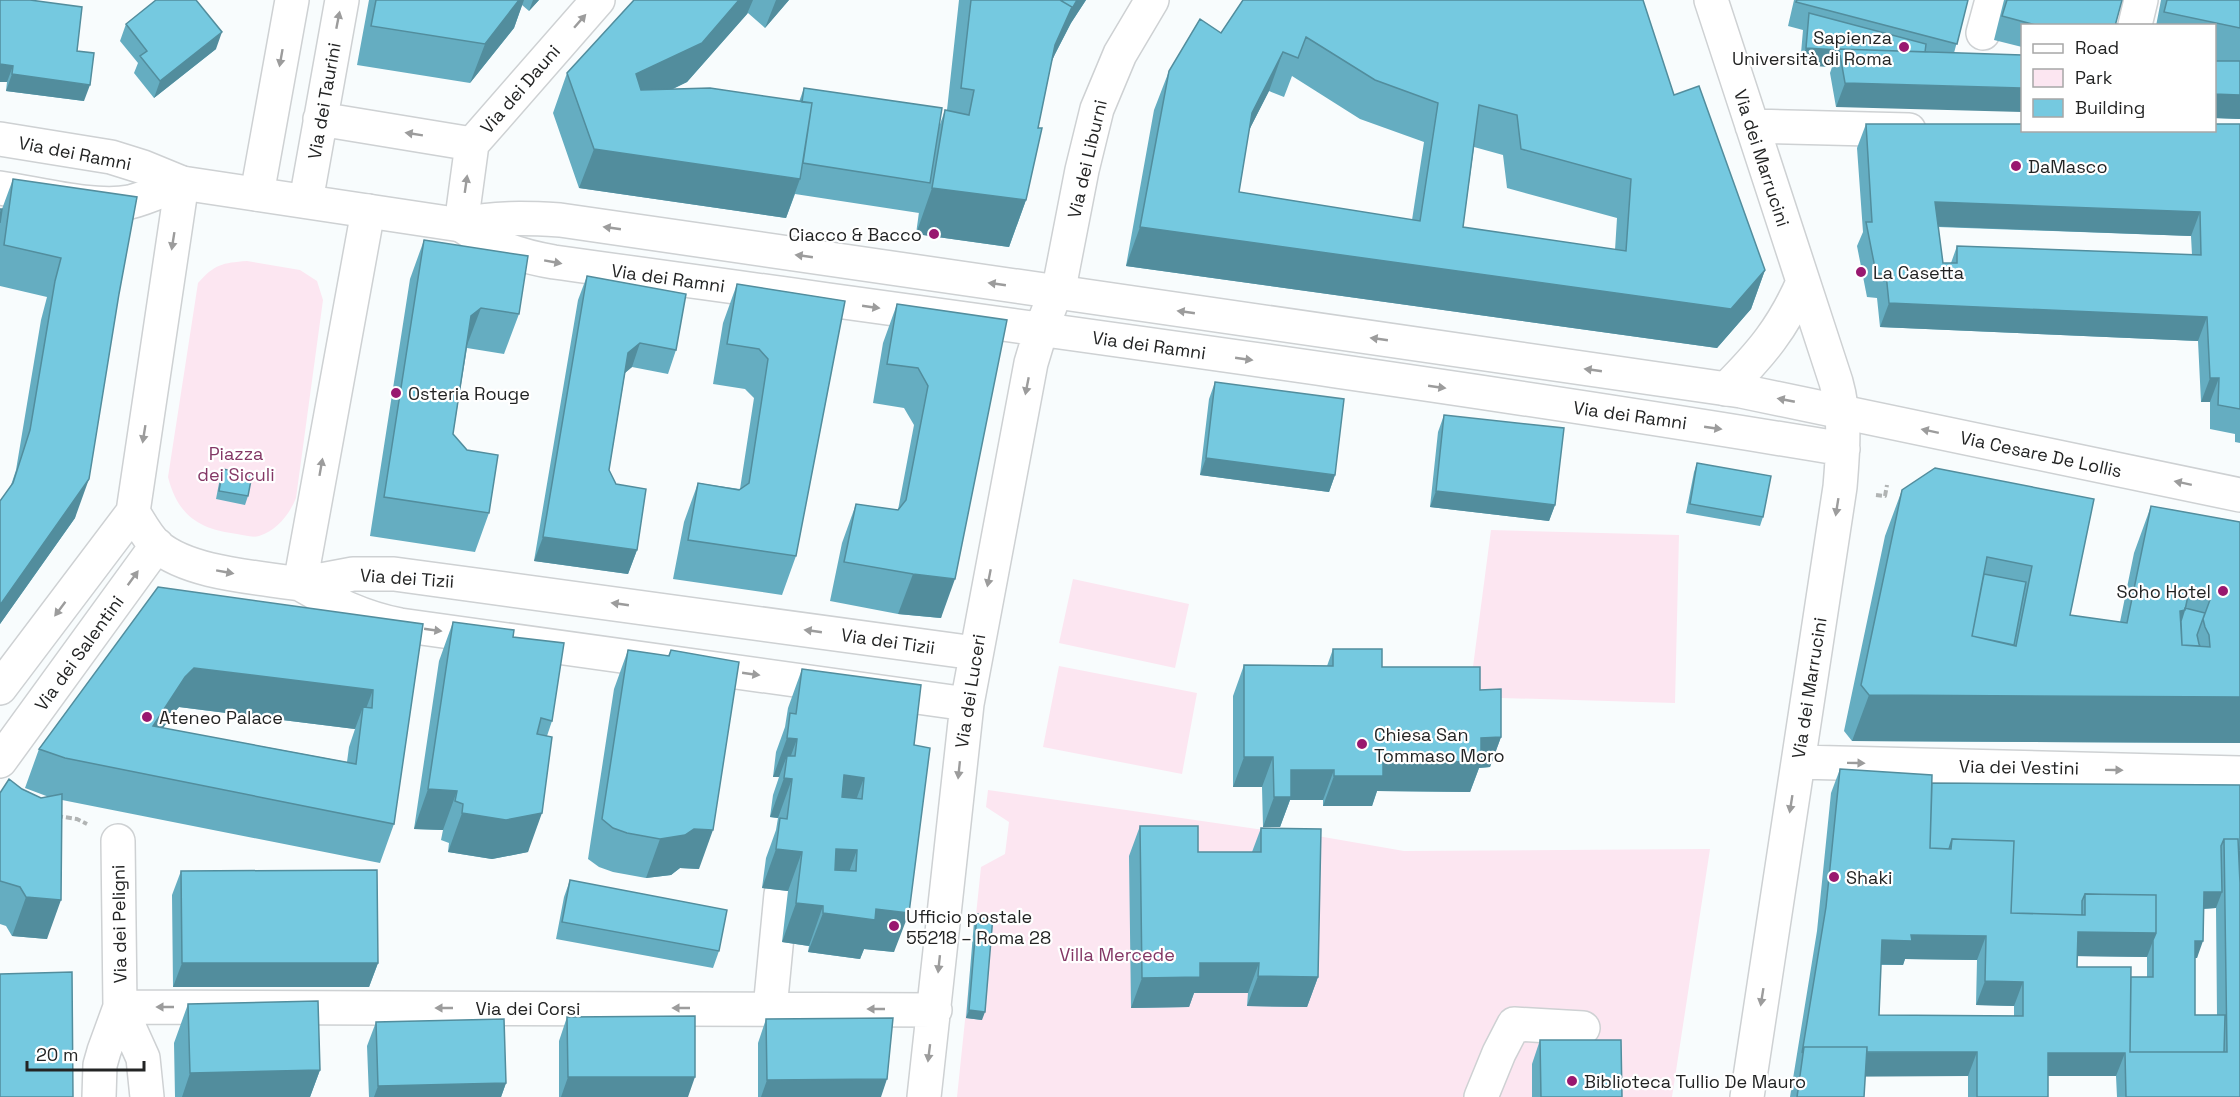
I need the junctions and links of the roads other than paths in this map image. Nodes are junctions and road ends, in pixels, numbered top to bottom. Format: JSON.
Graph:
{"nodes":[{"id":1,"x":292,"y":0,"type":"edge"},
{"id":2,"x":342,"y":0,"type":"edge"},
{"id":3,"x":598,"y":0,"type":"edge"},
{"id":4,"x":1152,"y":0,"type":"edge"},
{"id":5,"x":1711,"y":0,"type":"edge"},
{"id":6,"x":1992,"y":0,"type":"edge"},
{"id":7,"x":2141,"y":0,"type":"edge"},
{"id":8,"x":2135,"y":24,"type":"edge"},
{"id":9,"x":1983,"y":33,"type":"dead end"},
{"id":10,"x":320,"y":119,"type":"junction"},
{"id":11,"x":1752,"y":126,"type":"junction"},
{"id":12,"x":1944,"y":131,"type":"edge"},
{"id":13,"x":0,"y":139,"type":"edge"},
{"id":14,"x":472,"y":144,"type":"junction"},
{"id":15,"x":182,"y":183,"type":"junction"},
{"id":16,"x":0,"y":188,"type":"edge"},
{"id":17,"x":257,"y":195,"type":"junction"},
{"id":18,"x":306,"y":201,"type":"junction"},
{"id":19,"x":368,"y":211,"type":"junction"},
{"id":20,"x":461,"y":225,"type":"junction"},
{"id":21,"x":1803,"y":282,"type":"junction"},
{"id":22,"x":1055,"y":293,"type":"junction"},
{"id":23,"x":1041,"y":330,"type":"junction"},
{"id":24,"x":1726,"y":389,"type":"junction"},
{"id":25,"x":1843,"y":412,"type":"junction"},
{"id":26,"x":1844,"y":449,"type":"junction"},
{"id":27,"x":2240,"y":495,"type":"edge"},
{"id":28,"x":132,"y":512,"type":"junction"},
{"id":29,"x":156,"y":545,"type":"junction"},
{"id":30,"x":300,"y":585,"type":"junction"},
{"id":31,"x":975,"y":653,"type":"junction"},
{"id":32,"x":0,"y":688,"type":"edge"},
{"id":33,"x":967,"y":704,"type":"junction"},
{"id":34,"x":0,"y":761,"type":"edge"},
{"id":35,"x":1798,"y":762,"type":"junction"},
{"id":36,"x":2240,"y":773,"type":"edge"},
{"id":37,"x":118,"y":841,"type":"road end"},
{"id":38,"x":781,"y":894,"type":"edge"},
{"id":39,"x":120,"y":1007,"type":"junction"},
{"id":40,"x":770,"y":1009,"type":"junction"},
{"id":41,"x":935,"y":1010,"type":"junction"},
{"id":42,"x":1583,"y":1028,"type":"dead end"},
{"id":43,"x":99,"y":1097,"type":"edge"},
{"id":44,"x":147,"y":1097,"type":"edge"},
{"id":45,"x":924,"y":1097,"type":"edge"},
{"id":46,"x":1481,"y":1097,"type":"edge"},
{"id":47,"x":1748,"y":1097,"type":"edge"}],
"edges":[{"from":1,"to":17,"type":"street","one_way":true},
{"from":10,"to":2,"type":"street","name":"Via dei Taurini","one_way":true},
{"from":14,"to":3,"type":"street","name":"Via dei Dauni","one_way":true},
{"from":4,"to":22,"type":"street","name":"Via dei Liburni"},
{"from":5,"to":11,"type":"street","name":"Via dei Marrucini"},
{"from":6,"to":9,"type":"street"},
{"from":7,"to":8,"type":"street"},
{"from":14,"to":10,"type":"street","one_way":true},
{"from":10,"to":18,"type":"street","name":"Via dei Taurini"},
{"from":11,"to":12,"type":"street"},
{"from":11,"to":21,"type":"street","name":"Via dei Marrucini"},
{"from":13,"to":15,"type":"street","name":"Via dei Ramni"},
{"from":20,"to":14,"type":"street","name":"Via dei Dauni","one_way":true},
{"from":15,"to":16,"type":"street","name":"Via dei Ramni"},
{"from":15,"to":17,"type":"street","name":"Via dei Ramni"},
{"from":15,"to":28,"type":"street","one_way":true},
{"from":17,"to":18,"type":"street","name":"Via dei Ramni"},
{"from":18,"to":19,"type":"street","name":"Via dei Ramni"},
{"from":19,"to":20,"type":"street","name":"Via dei Ramni"},
{"from":30,"to":19,"type":"street","one_way":true},
{"from":22,"to":20,"type":"street","name":"Via dei Ramni","one_way":true},
{"from":20,"to":23,"type":"street","name":"Via dei Ramni","one_way":true},
{"from":21,"to":24,"type":"street"},
{"from":21,"to":25,"type":"street","name":"Via dei Marrucini"},
{"from":22,"to":23,"type":"street","name":"Via dei Luceri"},
{"from":24,"to":22,"type":"street","name":"Via dei Ramni","one_way":true},
{"from":23,"to":26,"type":"street","name":"Via dei Ramni","one_way":true},
{"from":23,"to":31,"type":"street","name":"Via dei Luceri","one_way":true},
{"from":25,"to":24,"type":"street","name":"Via dei Ramni","one_way":true},
{"from":25,"to":26,"type":"street","name":"Via dei Marrucini"},
{"from":27,"to":25,"type":"street","name":"Via Cesare De Lollis","one_way":true},
{"from":26,"to":35,"type":"street","name":"Via dei Marrucini","one_way":true},
{"from":28,"to":29,"type":"street"},
{"from":28,"to":32,"type":"street","one_way":true},
{"from":29,"to":30,"type":"street","one_way":true},
{"from":34,"to":29,"type":"street","name":"Via dei Salentini","one_way":true},
{"from":31,"to":30,"type":"street","name":"Via dei Tizii","one_way":true},
{"from":30,"to":33,"type":"street","one_way":true},
{"from":31,"to":33,"type":"street","name":"Via dei Luceri"},
{"from":33,"to":41,"type":"street","name":"Via dei Luceri","one_way":true},
{"from":35,"to":36,"type":"street","name":"Via dei Vestini","one_way":true},
{"from":35,"to":47,"type":"street","name":"Via dei Marrucini","one_way":true},
{"from":37,"to":39,"type":"street","name":"Via dei Peligni"},
{"from":38,"to":40,"type":"street"},
{"from":40,"to":39,"type":"street","name":"Via dei Corsi","one_way":true},
{"from":39,"to":43,"type":"street","name":"Via dei Peligni"},
{"from":39,"to":44,"type":"street","name":"Via dei Peligni"},
{"from":41,"to":40,"type":"street","name":"Via dei Corsi","one_way":true},
{"from":41,"to":45,"type":"street","name":"Via dei Luceri","one_way":true},
{"from":42,"to":46,"type":"street"}]}
